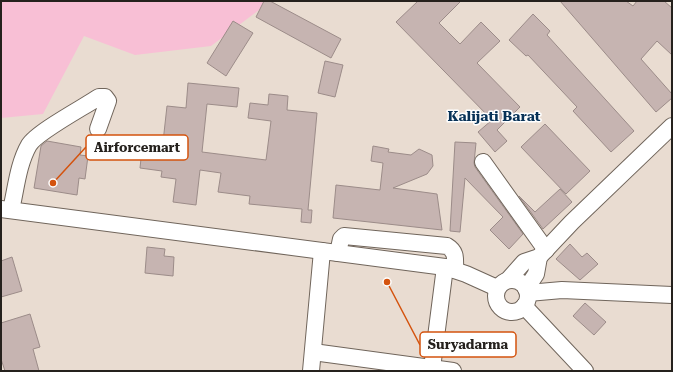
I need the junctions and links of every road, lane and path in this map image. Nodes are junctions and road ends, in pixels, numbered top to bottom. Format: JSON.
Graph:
{"nodes":[{"id":1,"x":672,"y":126,"type":"edge"},
{"id":2,"x":98,"y":129,"type":"dead end"},
{"id":3,"x":483,"y":162,"type":"dead end"},
{"id":4,"x":6,"y":210,"type":"edge"},
{"id":5,"x":330,"y":252,"type":"junction"},
{"id":6,"x":543,"y":253,"type":"junction"},
{"id":7,"x":450,"y":269,"type":"junction"},
{"id":8,"x":503,"y":284,"type":"junction"},
{"id":9,"x":526,"y":296,"type":"junction"},
{"id":10,"x":672,"y":296,"type":"edge"},
{"id":11,"x":313,"y":352,"type":"junction"},
{"id":12,"x":432,"y":368,"type":"junction"},
{"id":13,"x":311,"y":371,"type":"edge"},
{"id":14,"x":453,"y":371,"type":"edge"},
{"id":15,"x":585,"y":371,"type":"edge"}],
"edges":[{"from":1,"to":6,"type":"street"},
{"from":2,"to":4,"type":"street"},
{"from":3,"to":6,"type":"street"},
{"from":4,"to":5,"type":"street"},
{"from":5,"to":7,"type":"street"},
{"from":5,"to":11,"type":"street"},
{"from":6,"to":8,"type":"street"},
{"from":6,"to":9,"type":"street"},
{"from":7,"to":8,"type":"street"},
{"from":7,"to":12,"type":"street"},
{"from":8,"to":9,"type":"street"},
{"from":8,"to":9,"type":"street"},
{"from":9,"to":10,"type":"street"},
{"from":9,"to":15,"type":"street"},
{"from":11,"to":12,"type":"street"},
{"from":11,"to":13,"type":"street"},
{"from":12,"to":14,"type":"street"}]}
